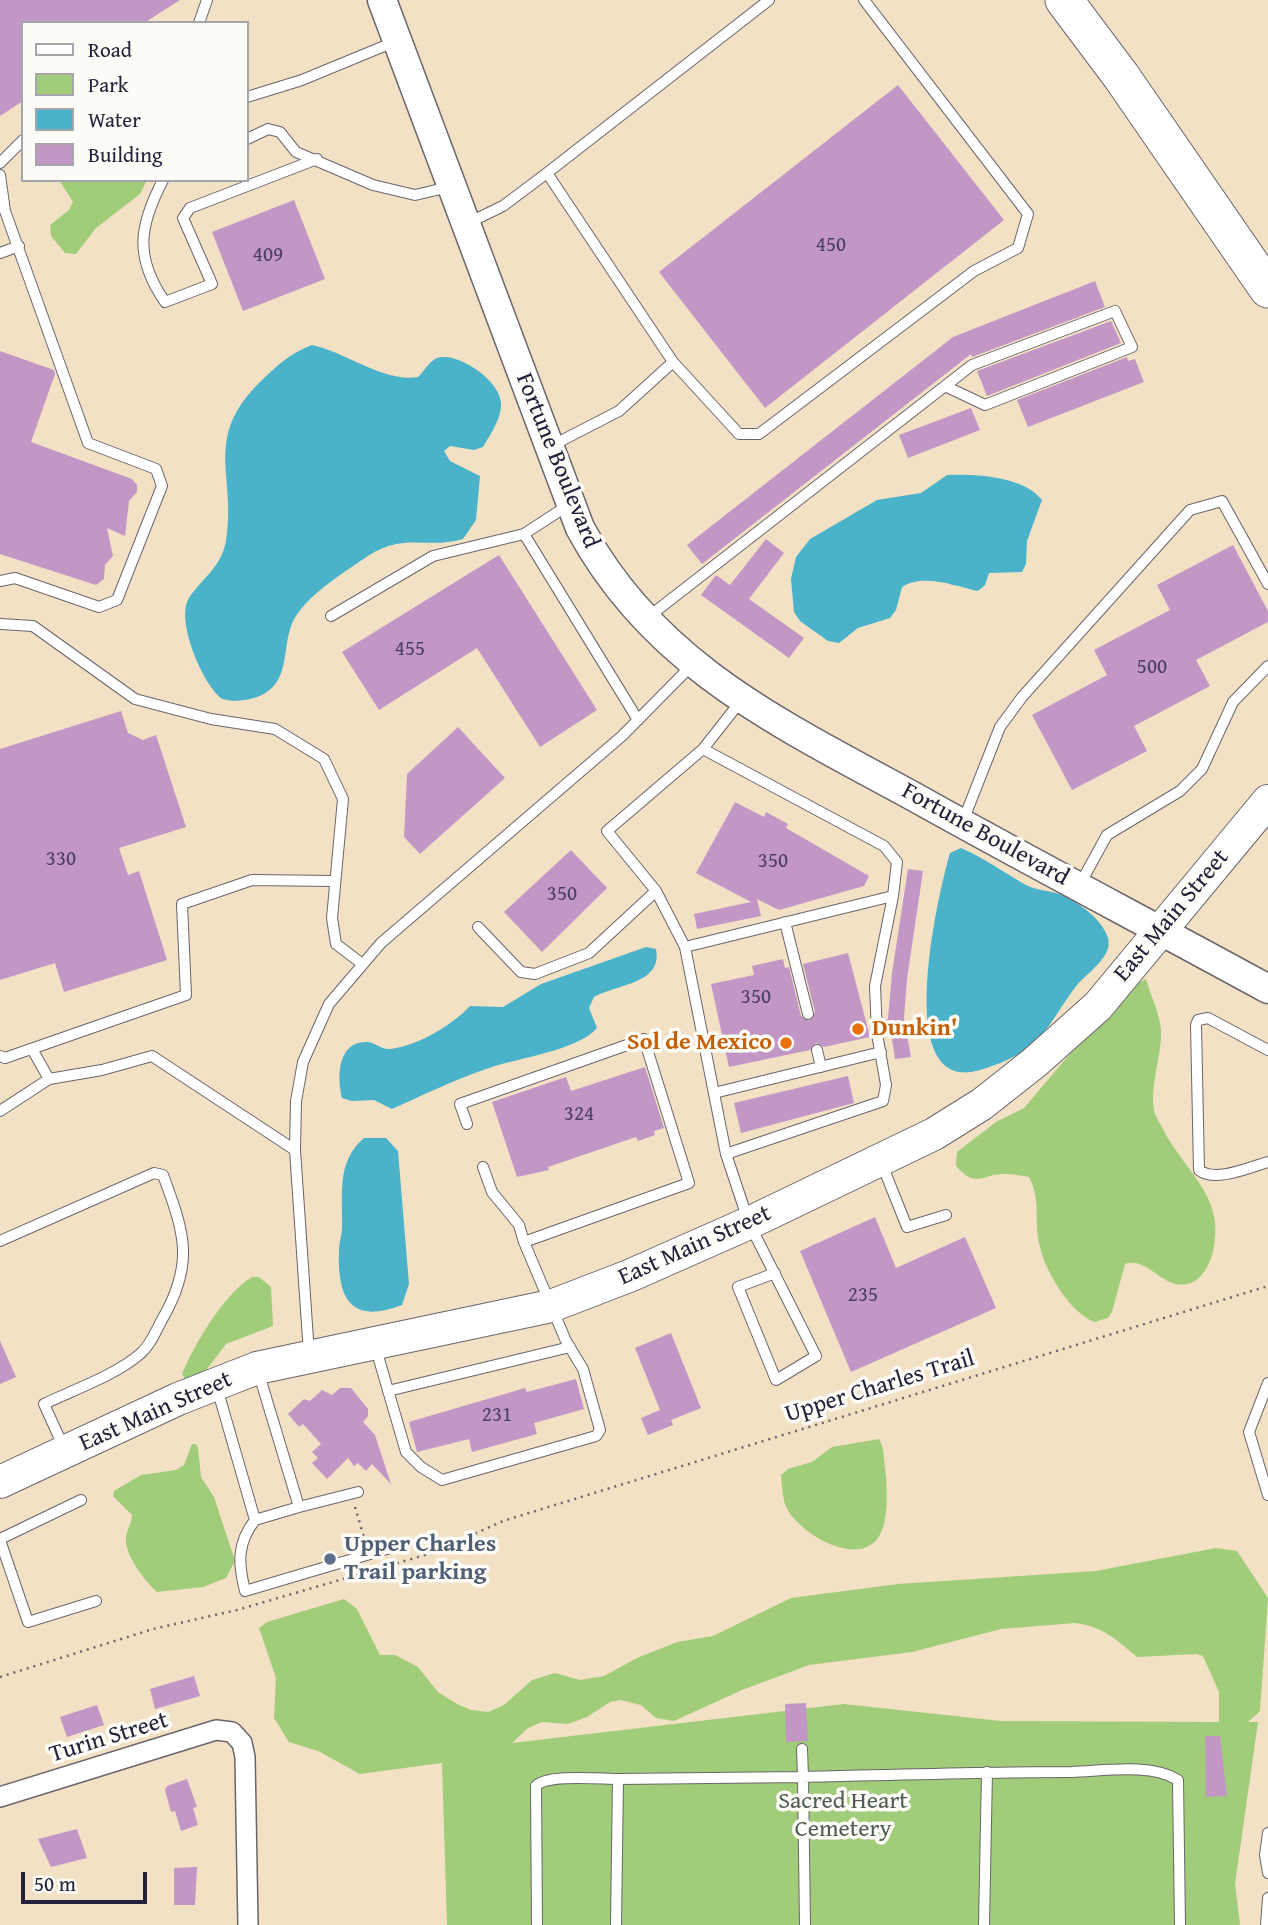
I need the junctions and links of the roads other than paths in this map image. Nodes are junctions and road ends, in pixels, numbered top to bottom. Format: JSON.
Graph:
{"nodes":[{"id":1,"x":207,"y":0,"type":"edge"},
{"id":2,"x":382,"y":0,"type":"edge"},
{"id":3,"x":769,"y":0,"type":"edge"},
{"id":4,"x":864,"y":0,"type":"edge"},
{"id":5,"x":1064,"y":0,"type":"edge"},
{"id":6,"x":201,"y":21,"type":"edge"},
{"id":7,"x":398,"y":41,"type":"junction"},
{"id":8,"x":248,"y":97,"type":"edge"},
{"id":9,"x":248,"y":139,"type":"edge"},
{"id":10,"x":21,"y":142,"type":"edge"},
{"id":11,"x":317,"y":159,"type":"junction"},
{"id":12,"x":0,"y":163,"type":"edge"},
{"id":13,"x":547,"y":173,"type":"junction"},
{"id":14,"x":0,"y":175,"type":"edge"},
{"id":15,"x":162,"y":182,"type":"edge"},
{"id":16,"x":452,"y":186,"type":"junction"},
{"id":17,"x":1,"y":198,"type":"edge"},
{"id":18,"x":467,"y":223,"type":"junction"},
{"id":19,"x":19,"y":246,"type":"junction"},
{"id":20,"x":0,"y":253,"type":"edge"},
{"id":21,"x":1268,"y":289,"type":"edge"},
{"id":22,"x":673,"y":362,"type":"junction"},
{"id":23,"x":945,"y":386,"type":"junction"},
{"id":24,"x":549,"y":447,"type":"junction"},
{"id":25,"x":571,"y":504,"type":"junction"},
{"id":26,"x":524,"y":534,"type":"junction"},
{"id":27,"x":0,"y":581,"type":"edge"},
{"id":28,"x":1268,"y":584,"type":"edge"},
{"id":29,"x":331,"y":616,"type":"dead end"},
{"id":30,"x":644,"y":621,"type":"junction"},
{"id":31,"x":0,"y":624,"type":"edge"},
{"id":32,"x":693,"y":664,"type":"junction"},
{"id":33,"x":1268,"y":666,"type":"edge"},
{"id":34,"x":743,"y":699,"type":"junction"},
{"id":35,"x":638,"y":720,"type":"junction"},
{"id":36,"x":703,"y":749,"type":"junction"},
{"id":37,"x":1265,"y":810,"type":"edge"},
{"id":38,"x":962,"y":823,"type":"junction"},
{"id":39,"x":335,"y":881,"type":"junction"},
{"id":40,"x":1079,"y":886,"type":"junction"},
{"id":41,"x":656,"y":891,"type":"junction"},
{"id":42,"x":893,"y":896,"type":"junction"},
{"id":43,"x":785,"y":922,"type":"junction"},
{"id":44,"x":478,"y":927,"type":"dead end"},
{"id":45,"x":1160,"y":930,"type":"junction"},
{"id":46,"x":685,"y":947,"type":"junction"},
{"id":47,"x":361,"y":963,"type":"junction"},
{"id":48,"x":1268,"y":989,"type":"edge"},
{"id":49,"x":808,"y":1014,"type":"dead end"},
{"id":50,"x":32,"y":1049,"type":"junction"},
{"id":51,"x":817,"y":1050,"type":"dead end"},
{"id":52,"x":1268,"y":1050,"type":"edge"},
{"id":53,"x":881,"y":1052,"type":"junction"},
{"id":54,"x":0,"y":1056,"type":"edge"},
{"id":55,"x":821,"y":1067,"type":"junction"},
{"id":56,"x":49,"y":1079,"type":"junction"},
{"id":57,"x":715,"y":1093,"type":"junction"},
{"id":58,"x":0,"y":1111,"type":"edge"},
{"id":59,"x":467,"y":1124,"type":"dead end"},
{"id":60,"x":295,"y":1150,"type":"junction"},
{"id":61,"x":726,"y":1154,"type":"junction"},
{"id":62,"x":881,"y":1162,"type":"junction"},
{"id":63,"x":1268,"y":1162,"type":"edge"},
{"id":64,"x":483,"y":1167,"type":"dead end"},
{"id":65,"x":946,"y":1215,"type":"dead end"},
{"id":66,"x":749,"y":1223,"type":"junction"},
{"id":67,"x":0,"y":1241,"type":"edge"},
{"id":68,"x":524,"y":1242,"type":"junction"},
{"id":69,"x":775,"y":1273,"type":"junction"},
{"id":70,"x":551,"y":1306,"type":"junction"},
{"id":71,"x":374,"y":1342,"type":"junction"},
{"id":72,"x":570,"y":1347,"type":"junction"},
{"id":73,"x":309,"y":1354,"type":"junction"},
{"id":74,"x":257,"y":1368,"type":"junction"},
{"id":75,"x":1268,"y":1383,"type":"edge"},
{"id":76,"x":216,"y":1384,"type":"junction"},
{"id":77,"x":388,"y":1391,"type":"junction"},
{"id":78,"x":66,"y":1452,"type":"junction"},
{"id":79,"x":0,"y":1482,"type":"edge"},
{"id":80,"x":355,"y":1493,"type":"road end"},
{"id":81,"x":1268,"y":1495,"type":"edge"},
{"id":82,"x":81,"y":1500,"type":"dead end"},
{"id":83,"x":299,"y":1507,"type":"junction"},
{"id":84,"x":256,"y":1520,"type":"junction"},
{"id":85,"x":0,"y":1540,"type":"edge"},
{"id":86,"x":407,"y":1543,"type":"dead end"},
{"id":87,"x":96,"y":1601,"type":"dead end"},
{"id":88,"x":802,"y":1749,"type":"dead end"},
{"id":89,"x":987,"y":1772,"type":"junction"},
{"id":90,"x":803,"y":1777,"type":"junction"},
{"id":91,"x":618,"y":1779,"type":"junction"},
{"id":92,"x":0,"y":1797,"type":"edge"},
{"id":93,"x":1268,"y":1833,"type":"edge"},
{"id":94,"x":1268,"y":1872,"type":"edge"},
{"id":95,"x":1268,"y":1898,"type":"edge"},
{"id":96,"x":248,"y":1925,"type":"edge"},
{"id":97,"x":537,"y":1925,"type":"edge"},
{"id":98,"x":616,"y":1925,"type":"edge"},
{"id":99,"x":805,"y":1925,"type":"edge"},
{"id":100,"x":984,"y":1925,"type":"edge"},
{"id":101,"x":1180,"y":1925,"type":"edge"},
{"id":102,"x":1266,"y":1925,"type":"edge"}],
"edges":[{"from":1,"to":6,"type":"lane"},
{"from":2,"to":7,"type":"main road","name":"Fortune Boulevard"},
{"from":3,"to":13,"type":"lane"},
{"from":4,"to":22,"type":"lane"},
{"from":5,"to":21,"type":"highway"},
{"from":7,"to":8,"type":"lane"},
{"from":7,"to":16,"type":"main road","name":"Fortune Boulevard"},
{"from":9,"to":11,"type":"lane"},
{"from":10,"to":12,"type":"lane"},
{"from":11,"to":15,"type":"lane"},
{"from":11,"to":16,"type":"lane"},
{"from":13,"to":18,"type":"lane"},
{"from":13,"to":22,"type":"lane"},
{"from":14,"to":17,"type":"lane"},
{"from":16,"to":18,"type":"main road","name":"Fortune Boulevard"},
{"from":17,"to":19,"type":"lane"},
{"from":18,"to":24,"type":"main road","name":"Fortune Boulevard"},
{"from":19,"to":20,"type":"lane"},
{"from":19,"to":27,"type":"lane"},
{"from":22,"to":24,"type":"lane"},
{"from":23,"to":23,"type":"lane"},
{"from":23,"to":30,"type":"lane"},
{"from":24,"to":25,"type":"main road","name":"Fortune Boulevard"},
{"from":25,"to":26,"type":"lane"},
{"from":25,"to":30,"type":"main road","name":"Fortune Boulevard"},
{"from":26,"to":29,"type":"lane"},
{"from":26,"to":35,"type":"lane"},
{"from":28,"to":38,"type":"lane"},
{"from":30,"to":32,"type":"main road","name":"Fortune Boulevard"},
{"from":31,"to":39,"type":"lane"},
{"from":32,"to":34,"type":"main road","name":"Fortune Boulevard"},
{"from":32,"to":35,"type":"lane"},
{"from":33,"to":40,"type":"lane"},
{"from":34,"to":36,"type":"lane"},
{"from":34,"to":38,"type":"main road","name":"Fortune Boulevard"},
{"from":35,"to":47,"type":"lane"},
{"from":36,"to":41,"type":"lane"},
{"from":36,"to":42,"type":"lane"},
{"from":37,"to":45,"type":"main road","name":"East Main Street"},
{"from":38,"to":40,"type":"main road","name":"Fortune Boulevard"},
{"from":39,"to":47,"type":"lane"},
{"from":39,"to":50,"type":"lane"},
{"from":40,"to":45,"type":"main road","name":"Fortune Boulevard"},
{"from":41,"to":44,"type":"lane"},
{"from":41,"to":46,"type":"lane"},
{"from":42,"to":43,"type":"lane"},
{"from":42,"to":53,"type":"lane"},
{"from":43,"to":46,"type":"lane"},
{"from":43,"to":49,"type":"lane"},
{"from":45,"to":48,"type":"main road","name":"Fortune Boulevard"},
{"from":45,"to":62,"type":"main road","name":"East Main Street"},
{"from":46,"to":57,"type":"lane"},
{"from":47,"to":60,"type":"lane"},
{"from":50,"to":54,"type":"lane"},
{"from":50,"to":56,"type":"lane"},
{"from":51,"to":55,"type":"lane"},
{"from":52,"to":63,"type":"lane"},
{"from":53,"to":55,"type":"lane"},
{"from":53,"to":61,"type":"lane"},
{"from":55,"to":57,"type":"lane"},
{"from":56,"to":58,"type":"lane"},
{"from":56,"to":60,"type":"lane"},
{"from":57,"to":61,"type":"lane"},
{"from":59,"to":68,"type":"lane"},
{"from":60,"to":73,"type":"lane"},
{"from":61,"to":66,"type":"lane"},
{"from":62,"to":65,"type":"lane"},
{"from":62,"to":66,"type":"main road","name":"East Main Street"},
{"from":64,"to":68,"type":"lane"},
{"from":66,"to":69,"type":"lane"},
{"from":66,"to":70,"type":"main road","name":"East Main Street"},
{"from":67,"to":78,"type":"lane"},
{"from":68,"to":70,"type":"lane"},
{"from":69,"to":69,"type":"lane"},
{"from":70,"to":71,"type":"main road","name":"East Main Street"},
{"from":70,"to":72,"type":"lane"},
{"from":71,"to":73,"type":"main road","name":"East Main Street"},
{"from":71,"to":77,"type":"lane"},
{"from":72,"to":77,"type":"lane"},
{"from":72,"to":77,"type":"lane"},
{"from":73,"to":74,"type":"main road","name":"East Main Street"},
{"from":74,"to":76,"type":"main road","name":"East Main Street"},
{"from":74,"to":83,"type":"lane"},
{"from":75,"to":81,"type":"lane"},
{"from":76,"to":78,"type":"main road","name":"East Main Street"},
{"from":76,"to":84,"type":"lane"},
{"from":78,"to":79,"type":"main road","name":"East Main Street"},
{"from":80,"to":83,"type":"lane"},
{"from":82,"to":85,"type":"lane"},
{"from":83,"to":84,"type":"lane"},
{"from":84,"to":86,"type":"lane"},
{"from":85,"to":87,"type":"lane"},
{"from":88,"to":90,"type":"lane"},
{"from":89,"to":90,"type":"lane"},
{"from":89,"to":100,"type":"lane"},
{"from":89,"to":101,"type":"lane"},
{"from":90,"to":91,"type":"lane"},
{"from":90,"to":99,"type":"lane"},
{"from":91,"to":97,"type":"lane"},
{"from":91,"to":98,"type":"lane"},
{"from":92,"to":96,"type":"street","name":"Turin Street"},
{"from":93,"to":94,"type":"lane"},
{"from":95,"to":102,"type":"lane"}]}
